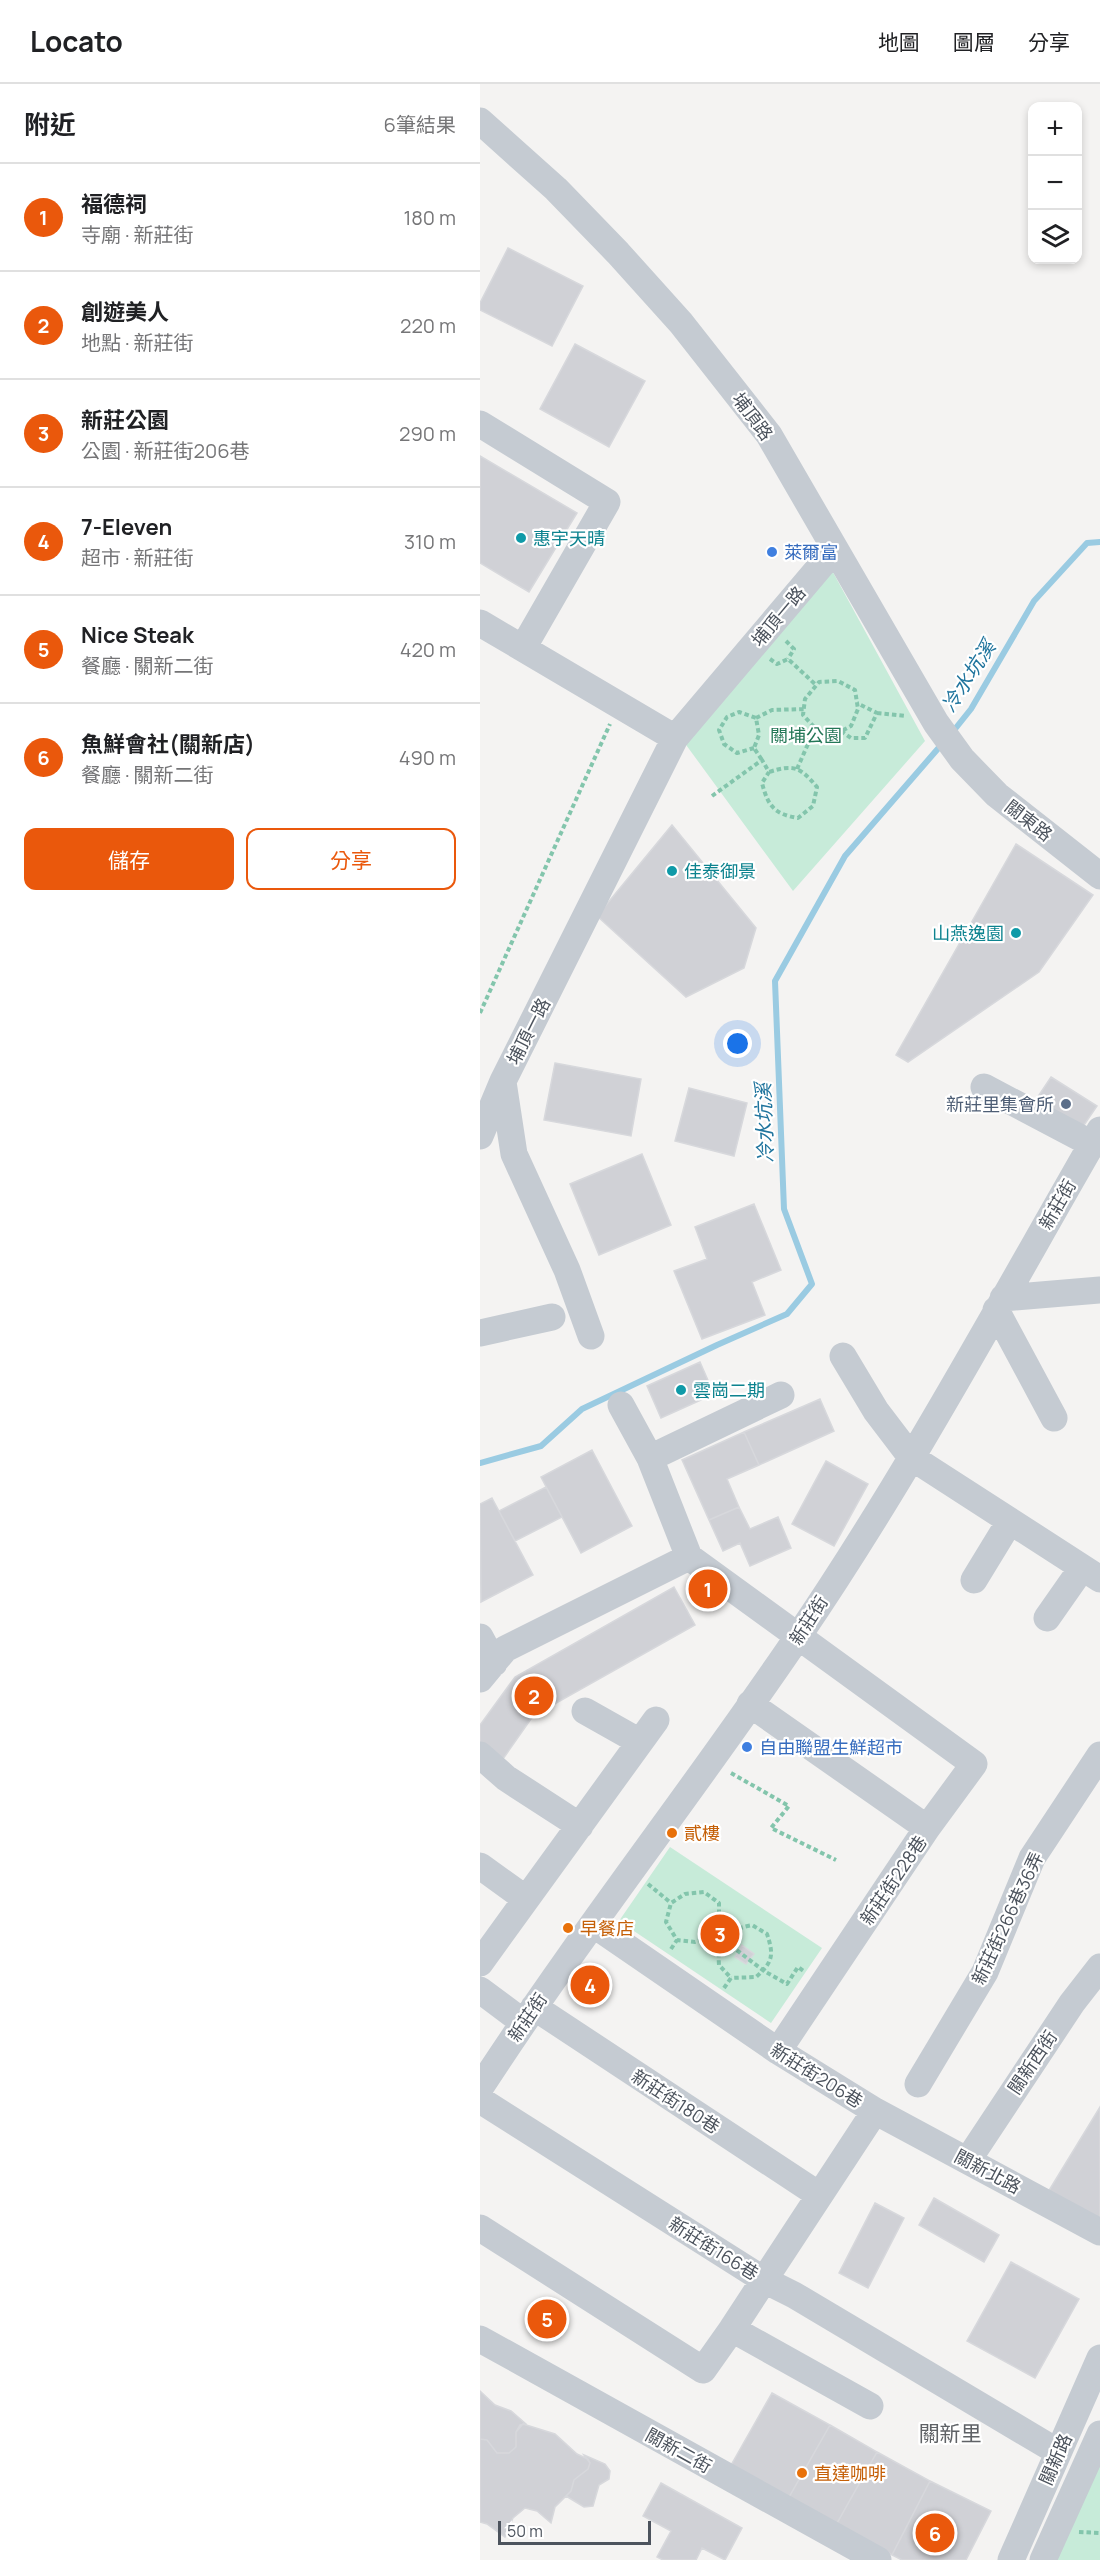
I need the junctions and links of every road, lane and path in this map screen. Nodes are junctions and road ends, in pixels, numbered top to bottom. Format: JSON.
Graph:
{"nodes":[{"id":1,"x":480,"y":121,"type":"edge"},
{"id":2,"x":480,"y":424,"type":"edge"},
{"id":3,"x":835,"y":549,"type":"junction"},
{"id":4,"x":480,"y":623,"type":"edge"},
{"id":5,"x":777,"y":634,"type":"dead end"},
{"id":6,"x":523,"y":648,"type":"junction"},
{"id":7,"x":769,"y":658,"type":"dead end"},
{"id":8,"x":788,"y":660,"type":"junction"},
{"id":9,"x":816,"y":685,"type":"junction"},
{"id":10,"x":857,"y":703,"type":"junction"},
{"id":11,"x":804,"y":709,"type":"junction"},
{"id":12,"x":877,"y":713,"type":"junction"},
{"id":13,"x":909,"y":717,"type":"dead end"},
{"id":14,"x":756,"y":718,"type":"junction"},
{"id":15,"x":612,"y":719,"type":"dead end"},
{"id":16,"x":815,"y":728,"type":"junction"},
{"id":17,"x":841,"y":731,"type":"junction"},
{"id":18,"x":675,"y":738,"type":"junction"},
{"id":19,"x":754,"y":748,"type":"junction"},
{"id":20,"x":962,"y":759,"type":"joint"},
{"id":21,"x":762,"y":760,"type":"junction"},
{"id":22,"x":796,"y":769,"type":"junction"},
{"id":23,"x":769,"y":772,"type":"junction"},
{"id":24,"x":712,"y":796,"type":"dead end"},
{"id":25,"x":1100,"y":876,"type":"edge"},
{"id":26,"x":480,"y":1013,"type":"edge"},
{"id":27,"x":984,"y":1087,"type":"dead end"},
{"id":28,"x":493,"y":1090,"type":"edge"},
{"id":29,"x":480,"y":1136,"type":"edge"},
{"id":30,"x":1097,"y":1139,"type":"edge"},
{"id":31,"x":1100,"y":1290,"type":"edge"},
{"id":32,"x":999,"y":1304,"type":"junction"},
{"id":33,"x":552,"y":1317,"type":"dead end"},
{"id":34,"x":480,"y":1333,"type":"edge"},
{"id":35,"x":591,"y":1336,"type":"dead end"},
{"id":36,"x":843,"y":1356,"type":"dead end"},
{"id":37,"x":782,"y":1395,"type":"dead end"},
{"id":38,"x":621,"y":1405,"type":"dead end"},
{"id":39,"x":1054,"y":1418,"type":"dead end"},
{"id":40,"x":911,"y":1457,"type":"junction"},
{"id":41,"x":650,"y":1458,"type":"junction"},
{"id":42,"x":1010,"y":1521,"type":"junction"},
{"id":43,"x":689,"y":1557,"type":"junction"},
{"id":44,"x":1091,"y":1573,"type":"edge"},
{"id":45,"x":974,"y":1580,"type":"dead end"},
{"id":46,"x":1047,"y":1618,"type":"dead end"},
{"id":47,"x":480,"y":1637,"type":"edge"},
{"id":48,"x":798,"y":1637,"type":"junction"},
{"id":49,"x":487,"y":1671,"type":"edge"},
{"id":50,"x":750,"y":1704,"type":"junction"},
{"id":51,"x":585,"y":1711,"type":"dead end"},
{"id":52,"x":656,"y":1720,"type":"dead end"},
{"id":53,"x":640,"y":1742,"type":"junction"},
{"id":54,"x":480,"y":1755,"type":"edge"},
{"id":55,"x":1100,"y":1755,"type":"edge"},
{"id":56,"x":710,"y":1761,"type":"junction"},
{"id":57,"x":580,"y":1826,"type":"junction"},
{"id":58,"x":927,"y":1828,"type":"junction"},
{"id":59,"x":836,"y":1860,"type":"dead end"},
{"id":60,"x":480,"y":1866,"type":"edge"},
{"id":61,"x":646,"y":1882,"type":"dead end"},
{"id":62,"x":526,"y":1899,"type":"junction"},
{"id":63,"x":671,"y":1903,"type":"junction"},
{"id":64,"x":593,"y":1924,"type":"junction"},
{"id":65,"x":713,"y":1932,"type":"junction"},
{"id":66,"x":677,"y":1940,"type":"junction"},
{"id":67,"x":723,"y":1941,"type":"junction"},
{"id":68,"x":666,"y":1954,"type":"dead end"},
{"id":69,"x":480,"y":1963,"type":"edge"},
{"id":70,"x":1100,"y":1967,"type":"edge"},
{"id":71,"x":764,"y":1971,"type":"junction"},
{"id":72,"x":731,"y":1978,"type":"junction"},
{"id":73,"x":814,"y":1978,"type":"dead end"},
{"id":74,"x":480,"y":1990,"type":"edge"},
{"id":75,"x":720,"y":1993,"type":"dead end"},
{"id":76,"x":528,"y":2014,"type":"junction"},
{"id":77,"x":778,"y":2051,"type":"junction"},
{"id":78,"x":918,"y":2084,"type":"dead end"},
{"id":79,"x":480,"y":2088,"type":"edge"},
{"id":80,"x":480,"y":2100,"type":"edge"},
{"id":81,"x":875,"y":2111,"type":"junction"},
{"id":82,"x":968,"y":2160,"type":"junction"},
{"id":83,"x":819,"y":2195,"type":"junction"},
{"id":84,"x":480,"y":2228,"type":"edge"},
{"id":85,"x":1100,"y":2232,"type":"edge"},
{"id":86,"x":764,"y":2280,"type":"junction"},
{"id":87,"x":732,"y":2329,"type":"junction"},
{"id":88,"x":480,"y":2339,"type":"edge"},
{"id":89,"x":1100,"y":2358,"type":"edge"},
{"id":90,"x":870,"y":2406,"type":"dead end"},
{"id":91,"x":1100,"y":2434,"type":"edge"},
{"id":92,"x":1058,"y":2452,"type":"junction"},
{"id":93,"x":1078,"y":2532,"type":"dead end"},
{"id":94,"x":1100,"y":2533,"type":"edge"},
{"id":95,"x":878,"y":2560,"type":"edge"},
{"id":96,"x":1011,"y":2560,"type":"edge"},
{"id":97,"x":1043,"y":2560,"type":"edge"}],
"edges":[{"from":1,"to":3,"type":"street","name":"埔頂路"},
{"from":2,"to":6,"type":"street"},
{"from":3,"to":18,"type":"street","name":"埔頂一路"},
{"from":3,"to":20,"type":"street","name":"埔頂路"},
{"from":4,"to":6,"type":"street"},
{"from":5,"to":8,"type":"path"},
{"from":6,"to":18,"type":"street"},
{"from":7,"to":8,"type":"path"},
{"from":8,"to":9,"type":"path"},
{"from":9,"to":10,"type":"path"},
{"from":9,"to":11,"type":"path"},
{"from":10,"to":12,"type":"path"},
{"from":10,"to":17,"type":"path"},
{"from":11,"to":14,"type":"path"},
{"from":11,"to":16,"type":"path"},
{"from":12,"to":13,"type":"path"},
{"from":12,"to":17,"type":"path"},
{"from":14,"to":19,"type":"path"},
{"from":14,"to":19,"type":"path"},
{"from":15,"to":26,"type":"path"},
{"from":16,"to":17,"type":"path"},
{"from":16,"to":22,"type":"path"},
{"from":18,"to":28,"type":"street","name":"埔頂一路"},
{"from":19,"to":21,"type":"path"},
{"from":20,"to":25,"type":"street","name":"關東路"},
{"from":21,"to":23,"type":"path"},
{"from":21,"to":24,"type":"path"},
{"from":22,"to":23,"type":"path"},
{"from":22,"to":23,"type":"path"},
{"from":27,"to":30,"type":"street"},
{"from":28,"to":29,"type":"street"},
{"from":28,"to":35,"type":"street","name":"埔頂一路"},
{"from":30,"to":32,"type":"street","name":"新莊街"},
{"from":31,"to":32,"type":"street"},
{"from":32,"to":39,"type":"street"},
{"from":32,"to":40,"type":"street","name":"新莊街"},
{"from":33,"to":34,"type":"street"},
{"from":36,"to":40,"type":"street"},
{"from":37,"to":41,"type":"street"},
{"from":38,"to":41,"type":"street"},
{"from":40,"to":42,"type":"street"},
{"from":40,"to":48,"type":"street","name":"新莊街"},
{"from":41,"to":43,"type":"street"},
{"from":42,"to":44,"type":"street"},
{"from":42,"to":45,"type":"street"},
{"from":43,"to":48,"type":"street"},
{"from":43,"to":49,"type":"street"},
{"from":44,"to":46,"type":"street"},
{"from":47,"to":49,"type":"street"},
{"from":48,"to":50,"type":"street","name":"新莊街"},
{"from":48,"to":58,"type":"street"},
{"from":50,"to":56,"type":"street","name":"新莊街"},
{"from":50,"to":58,"type":"street","name":"新莊街228巷"},
{"from":51,"to":53,"type":"street"},
{"from":52,"to":53,"type":"street"},
{"from":53,"to":57,"type":"street"},
{"from":54,"to":57,"type":"street"},
{"from":55,"to":78,"type":"street","name":"新莊街266巷36弄"},
{"from":56,"to":59,"type":"path"},
{"from":56,"to":64,"type":"street","name":"新莊街"},
{"from":57,"to":62,"type":"street"},
{"from":58,"to":77,"type":"street","name":"新莊街228巷"},
{"from":60,"to":62,"type":"street"},
{"from":61,"to":63,"type":"path"},
{"from":62,"to":69,"type":"street"},
{"from":63,"to":65,"type":"path"},
{"from":63,"to":66,"type":"path"},
{"from":64,"to":76,"type":"street","name":"新莊街"},
{"from":64,"to":77,"type":"street","name":"新莊街206巷"},
{"from":65,"to":66,"type":"path"},
{"from":65,"to":67,"type":"path"},
{"from":66,"to":68,"type":"path"},
{"from":67,"to":71,"type":"path"},
{"from":67,"to":71,"type":"path"},
{"from":67,"to":72,"type":"path"},
{"from":70,"to":82,"type":"street","name":"關新西街"},
{"from":71,"to":72,"type":"path"},
{"from":71,"to":73,"type":"path"},
{"from":72,"to":75,"type":"path"},
{"from":74,"to":76,"type":"street","name":"新莊街180巷"},
{"from":76,"to":79,"type":"street","name":"新莊街"},
{"from":76,"to":83,"type":"street","name":"新莊街180巷"},
{"from":77,"to":81,"type":"street","name":"新莊街206巷"},
{"from":80,"to":86,"type":"street","name":"新莊街166巷"},
{"from":81,"to":82,"type":"street","name":"關新北路"},
{"from":81,"to":83,"type":"street","name":"新莊街206巷"},
{"from":82,"to":85,"type":"street","name":"關新北路"},
{"from":83,"to":86,"type":"street","name":"新莊街206巷"},
{"from":84,"to":87,"type":"street","name":"新莊街166巷"},
{"from":86,"to":87,"type":"street","name":"新莊街166巷"},
{"from":86,"to":92,"type":"street"},
{"from":87,"to":90,"type":"street"},
{"from":88,"to":95,"type":"street","name":"關新二街"},
{"from":89,"to":92,"type":"street","name":"關新路"},
{"from":91,"to":97,"type":"street","name":"關新路"},
{"from":92,"to":96,"type":"street","name":"關新路"},
{"from":93,"to":94,"type":"path"}]}
